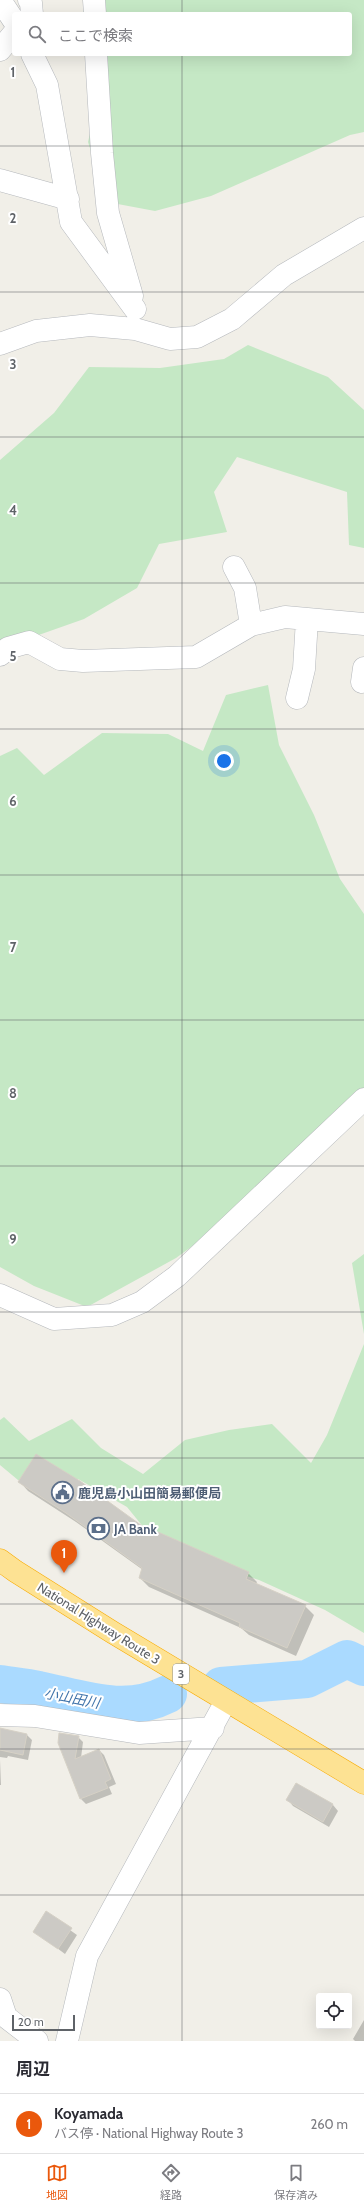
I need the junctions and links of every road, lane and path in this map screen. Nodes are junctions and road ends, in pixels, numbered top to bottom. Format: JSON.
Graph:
{"nodes":[{"id":1,"x":0,"y":0,"type":"edge"},
{"id":2,"x":29,"y":0,"type":"edge"},
{"id":3,"x":94,"y":0,"type":"edge"},
{"id":4,"x":32,"y":12,"type":"edge"},
{"id":5,"x":95,"y":12,"type":"edge"},
{"id":6,"x":12,"y":19,"type":"edge"},
{"id":7,"x":12,"y":35,"type":"edge"},
{"id":8,"x":0,"y":50,"type":"edge"},
{"id":9,"x":33,"y":56,"type":"edge"},
{"id":10,"x":96,"y":56,"type":"edge"},
{"id":11,"x":0,"y":180,"type":"edge"},
{"id":12,"x":68,"y":199,"type":"junction"},
{"id":13,"x":364,"y":228,"type":"edge"},
{"id":14,"x":135,"y":319,"type":"junction"},
{"id":15,"x":0,"y":344,"type":"edge"},
{"id":16,"x":234,"y":567,"type":"dead end"},
{"id":17,"x":307,"y":619,"type":"junction"},
{"id":18,"x":364,"y":624,"type":"edge"},
{"id":19,"x":251,"y":625,"type":"junction"},
{"id":20,"x":0,"y":654,"type":"edge"},
{"id":21,"x":297,"y":698,"type":"dead end"},
{"id":22,"x":364,"y":1099,"type":"edge"},
{"id":23,"x":0,"y":1296,"type":"edge"},
{"id":24,"x":0,"y":1560,"type":"edge"},
{"id":25,"x":226,"y":1701,"type":"junction"},
{"id":26,"x":0,"y":1715,"type":"edge"},
{"id":27,"x":213,"y":1728,"type":"junction"},
{"id":28,"x":364,"y":1783,"type":"edge"},
{"id":29,"x":0,"y":1999,"type":"edge"},
{"id":30,"x":37,"y":2041,"type":"edge"},
{"id":31,"x":67,"y":2041,"type":"edge"}],
"edges":[{"from":1,"to":6,"type":"street"},
{"from":2,"to":4,"type":"street"},
{"from":3,"to":5,"type":"street"},
{"from":7,"to":8,"type":"street"},
{"from":9,"to":12,"type":"street"},
{"from":10,"to":14,"type":"street"},
{"from":11,"to":12,"type":"street"},
{"from":12,"to":14,"type":"street"},
{"from":13,"to":14,"type":"street"},
{"from":14,"to":15,"type":"street"},
{"from":16,"to":19,"type":"street"},
{"from":17,"to":18,"type":"street"},
{"from":17,"to":19,"type":"street"},
{"from":17,"to":21,"type":"street"},
{"from":19,"to":20,"type":"street"},
{"from":22,"to":23,"type":"street"},
{"from":24,"to":25,"type":"highway","name":"National Highway Route 3","number":"3"},
{"from":25,"to":27,"type":"street"},
{"from":25,"to":28,"type":"highway","name":"National Highway Route 3","number":"3"},
{"from":26,"to":27,"type":"street"},
{"from":27,"to":31,"type":"street"},
{"from":29,"to":30,"type":"street"}]}
